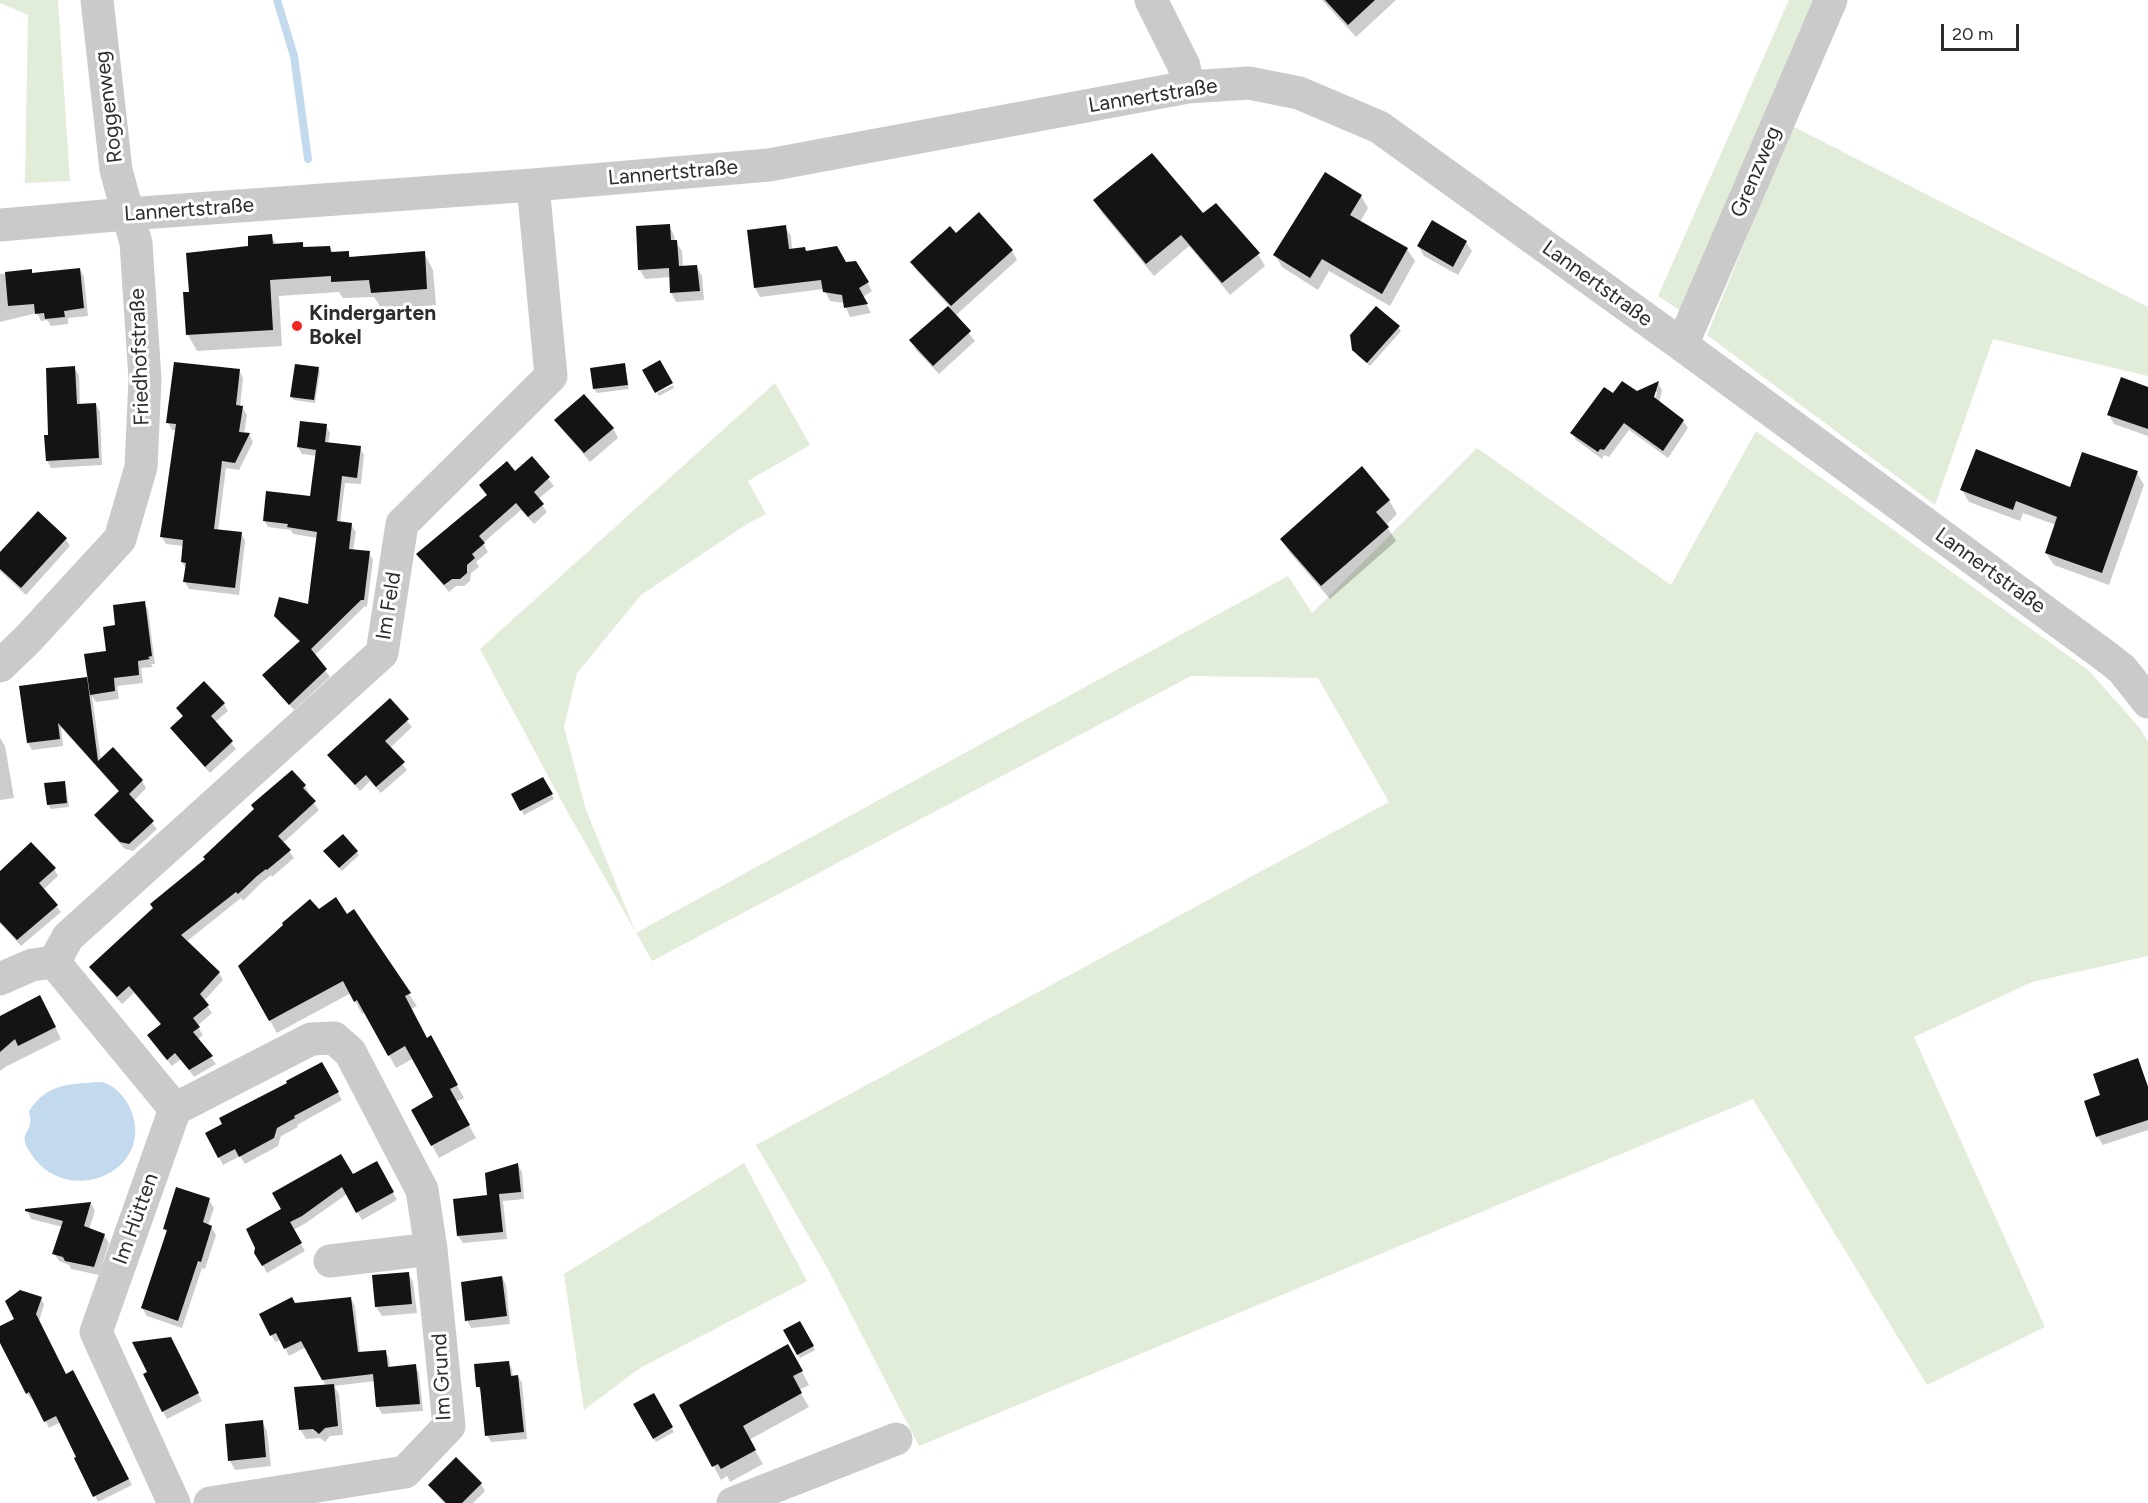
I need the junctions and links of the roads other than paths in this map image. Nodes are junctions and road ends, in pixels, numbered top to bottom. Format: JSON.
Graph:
{"nodes":[{"id":1,"x":97,"y":0,"type":"edge"},
{"id":2,"x":1151,"y":0,"type":"edge"},
{"id":3,"x":1831,"y":0,"type":"edge"},
{"id":4,"x":1188,"y":87,"type":"junction"},
{"id":5,"x":533,"y":185,"type":"junction"},
{"id":6,"x":127,"y":214,"type":"junction"},
{"id":7,"x":0,"y":225,"type":"edge"},
{"id":8,"x":1682,"y":345,"type":"junction"},
{"id":9,"x":0,"y":666,"type":"edge"},
{"id":10,"x":2148,"y":702,"type":"edge"},
{"id":11,"x":54,"y":962,"type":"junction"},
{"id":12,"x":0,"y":979,"type":"edge"},
{"id":13,"x":175,"y":1109,"type":"junction"},
{"id":14,"x":431,"y":1249,"type":"junction"},
{"id":15,"x":330,"y":1261,"type":"dead end"},
{"id":16,"x":896,"y":1439,"type":"dead end"},
{"id":17,"x":174,"y":1503,"type":"edge"},
{"id":18,"x":210,"y":1503,"type":"edge"},
{"id":19,"x":733,"y":1503,"type":"edge"}],
"edges":[{"from":1,"to":6,"type":"street","name":"Roggenweg"},
{"from":2,"to":4,"type":"street"},
{"from":3,"to":8,"type":"street","name":"Grenzweg"},
{"from":4,"to":5,"type":"street","name":"Lannertstraße"},
{"from":4,"to":8,"type":"street","name":"Lannertstraße"},
{"from":5,"to":6,"type":"street","name":"Lannertstraße"},
{"from":5,"to":11,"type":"street","name":"Im Feld"},
{"from":6,"to":7,"type":"street","name":"Lannertstraße"},
{"from":6,"to":9,"type":"street","name":"Friedhofstraße"},
{"from":8,"to":10,"type":"street","name":"Lannertstraße"},
{"from":11,"to":12,"type":"street"},
{"from":11,"to":13,"type":"street"},
{"from":13,"to":14,"type":"street","name":"Im Grund"},
{"from":13,"to":17,"type":"street","name":"Im Hütten"},
{"from":14,"to":15,"type":"street"},
{"from":14,"to":18,"type":"street","name":"Im Grund"},
{"from":16,"to":19,"type":"street"}]}
